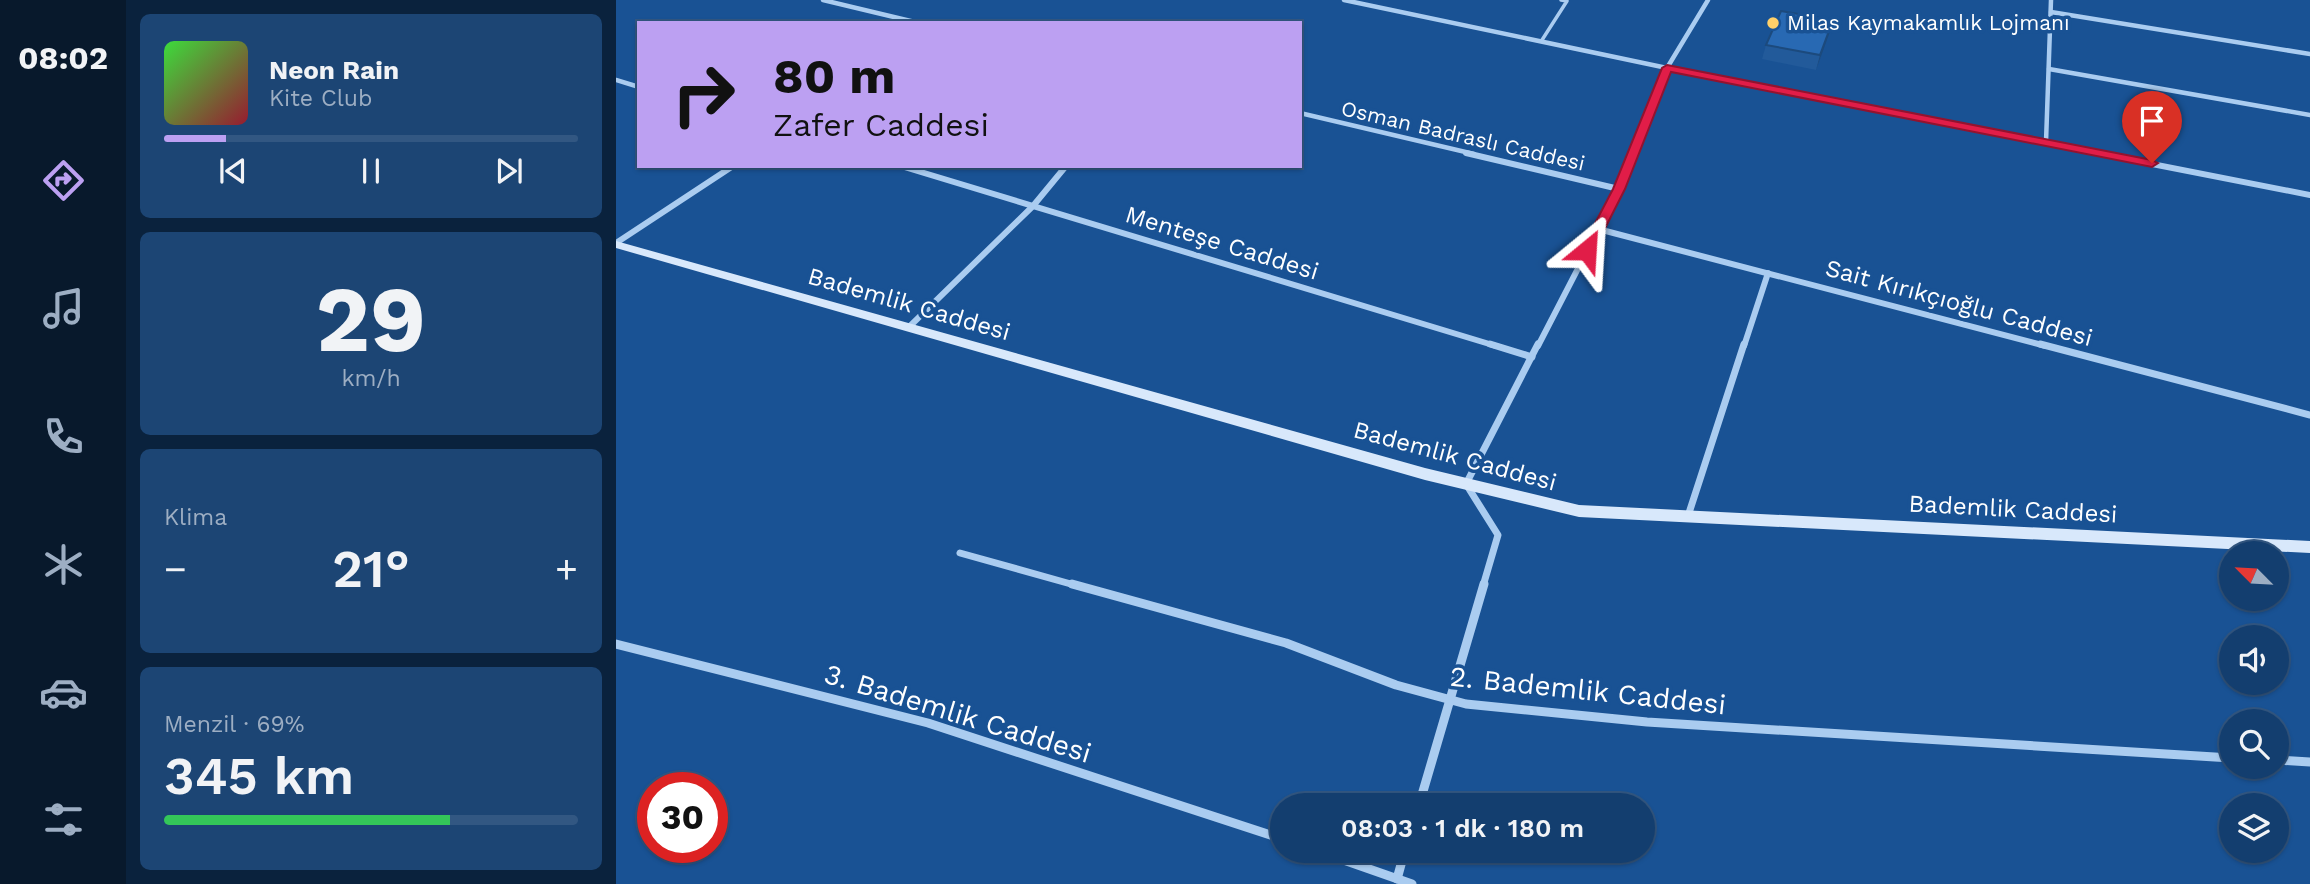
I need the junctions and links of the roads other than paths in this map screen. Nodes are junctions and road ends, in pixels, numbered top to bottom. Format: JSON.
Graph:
{"nodes":[{"id":1,"x":823,"y":0,"type":"edge"},
{"id":2,"x":1343,"y":0,"type":"edge"},
{"id":3,"x":1561,"y":0,"type":"edge"},
{"id":4,"x":1708,"y":0,"type":"edge"},
{"id":5,"x":2052,"y":0,"type":"edge"},
{"id":6,"x":2051,"y":12,"type":"junction"},
{"id":7,"x":911,"y":21,"type":"edge"},
{"id":8,"x":1542,"y":40,"type":"junction"},
{"id":9,"x":2310,"y":54,"type":"edge"},
{"id":10,"x":1667,"y":68,"type":"junction"},
{"id":11,"x":2049,"y":69,"type":"junction"},
{"id":12,"x":616,"y":80,"type":"edge"},
{"id":13,"x":637,"y":86,"type":"edge"},
{"id":14,"x":1302,"y":113,"type":"edge"},
{"id":15,"x":2310,"y":116,"type":"edge"},
{"id":16,"x":2046,"y":142,"type":"junction"},
{"id":17,"x":730,"y":168,"type":"edge"},
{"id":18,"x":908,"y":168,"type":"edge"},
{"id":19,"x":1064,"y":168,"type":"edge"},
{"id":20,"x":1619,"y":189,"type":"junction"},
{"id":21,"x":2310,"y":195,"type":"edge"},
{"id":22,"x":1033,"y":206,"type":"junction"},
{"id":23,"x":1598,"y":229,"type":"junction"},
{"id":24,"x":616,"y":243,"type":"edge"},
{"id":25,"x":1768,"y":273,"type":"junction"},
{"id":26,"x":909,"y":327,"type":"junction"},
{"id":27,"x":1532,"y":357,"type":"junction"},
{"id":28,"x":2310,"y":415,"type":"edge"},
{"id":29,"x":1466,"y":484,"type":"junction"},
{"id":30,"x":1688,"y":516,"type":"junction"},
{"id":31,"x":2310,"y":547,"type":"edge"},
{"id":32,"x":960,"y":553,"type":"dead end"},
{"id":33,"x":616,"y":644,"type":"edge"},
{"id":34,"x":1450,"y":702,"type":"junction"},
{"id":35,"x":2219,"y":757,"type":"edge"},
{"id":36,"x":2289,"y":761,"type":"edge"},
{"id":37,"x":2310,"y":762,"type":"edge"},
{"id":38,"x":1423,"y":793,"type":"edge"},
{"id":39,"x":1270,"y":835,"type":"edge"},
{"id":40,"x":1353,"y":863,"type":"edge"},
{"id":41,"x":1401,"y":863,"type":"edge"},
{"id":42,"x":1397,"y":878,"type":"junction"},
{"id":43,"x":1412,"y":884,"type":"edge"}],
"edges":[{"from":1,"to":7,"type":"street"},
{"from":2,"to":8,"type":"street"},
{"from":3,"to":8,"type":"lane"},
{"from":4,"to":10,"type":"street"},
{"from":5,"to":6,"type":"street"},
{"from":6,"to":9,"type":"street"},
{"from":6,"to":11,"type":"street"},
{"from":8,"to":10,"type":"street"},
{"from":10,"to":16,"type":"street"},
{"from":10,"to":20,"type":"street"},
{"from":11,"to":15,"type":"street"},
{"from":11,"to":16,"type":"street"},
{"from":12,"to":13,"type":"street"},
{"from":14,"to":20,"type":"street","name":"Osman Badraslı Caddesi"},
{"from":16,"to":21,"type":"street"},
{"from":17,"to":24,"type":"street"},
{"from":18,"to":22,"type":"street","name":"Menteşe Caddesi"},
{"from":19,"to":22,"type":"street"},
{"from":20,"to":23,"type":"street"},
{"from":22,"to":26,"type":"street"},
{"from":22,"to":27,"type":"street","name":"Menteşe Caddesi"},
{"from":23,"to":25,"type":"street","name":"Sait Kırıkçıoğlu Caddesi"},
{"from":23,"to":27,"type":"street"},
{"from":24,"to":26,"type":"street","name":"Bademlik Caddesi"},
{"from":25,"to":28,"type":"street","name":"Sait Kırıkçıoğlu Caddesi"},
{"from":25,"to":30,"type":"street"},
{"from":26,"to":29,"type":"street","name":"Bademlik Caddesi"},
{"from":27,"to":29,"type":"street"},
{"from":29,"to":30,"type":"street","name":"Bademlik Caddesi"},
{"from":29,"to":34,"type":"street"},
{"from":30,"to":31,"type":"street","name":"Bademlik Caddesi"},
{"from":32,"to":34,"type":"street","name":"2. Bademlik Caddesi"},
{"from":33,"to":39,"type":"street","name":"3. Bademlik Caddesi"},
{"from":34,"to":35,"type":"street","name":"2. Bademlik Caddesi"},
{"from":34,"to":38,"type":"street"},
{"from":36,"to":37,"type":"street"},
{"from":40,"to":42,"type":"street"},
{"from":41,"to":42,"type":"street"},
{"from":42,"to":43,"type":"street"}]}
